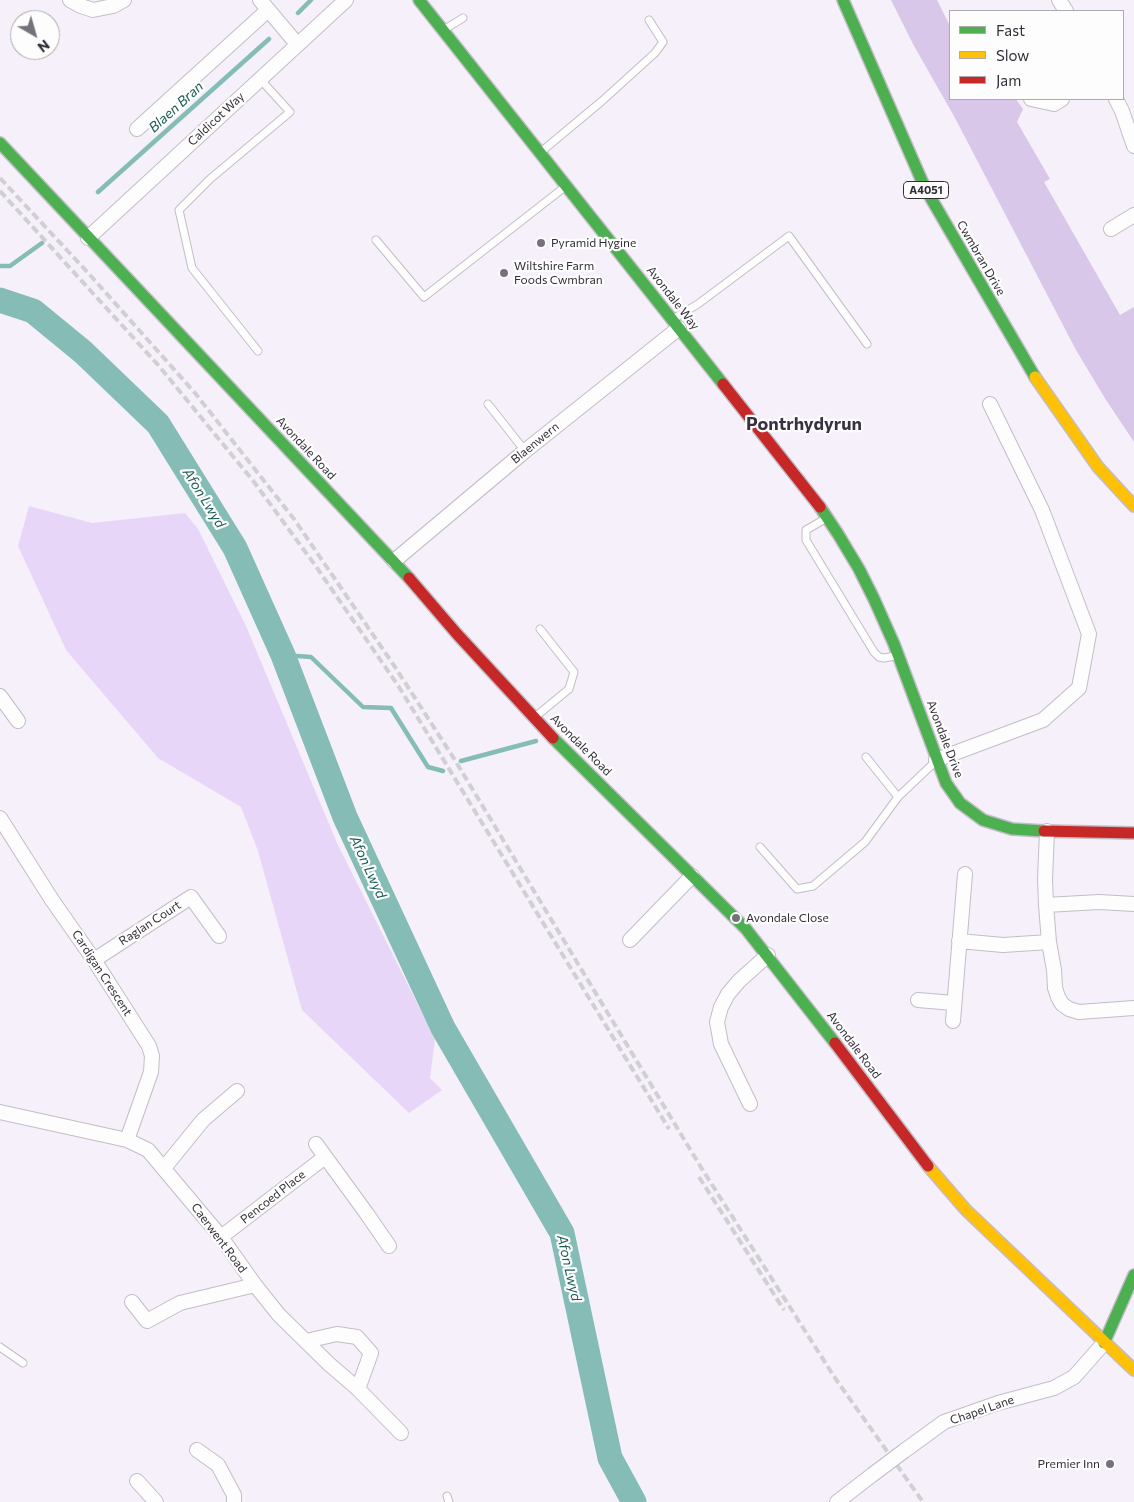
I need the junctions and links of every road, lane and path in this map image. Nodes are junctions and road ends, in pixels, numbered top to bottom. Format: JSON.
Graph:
{"nodes":[{"id":1,"x":70,"y":0,"type":"edge"},
{"id":2,"x":124,"y":0,"type":"edge"},
{"id":3,"x":346,"y":0,"type":"edge"},
{"id":4,"x":419,"y":0,"type":"edge"},
{"id":5,"x":843,"y":0,"type":"edge"},
{"id":6,"x":264,"y":5,"type":"edge"},
{"id":7,"x":463,"y":18,"type":"dead end"},
{"id":8,"x":649,"y":20,"type":"dead end"},
{"id":9,"x":443,"y":30,"type":"junction"},
{"id":10,"x":297,"y":44,"type":"junction"},
{"id":11,"x":260,"y":78,"type":"junction"},
{"id":12,"x":1036,"y":100,"type":"edge"},
{"id":13,"x":1060,"y":100,"type":"edge"},
{"id":14,"x":1116,"y":100,"type":"edge"},
{"id":15,"x":137,"y":129,"type":"dead end"},
{"id":16,"x":0,"y":143,"type":"edge"},
{"id":17,"x":1134,"y":146,"type":"edge"},
{"id":18,"x":540,"y":152,"type":"junction"},
{"id":19,"x":566,"y":186,"type":"junction"},
{"id":20,"x":1134,"y":215,"type":"edge"},
{"id":21,"x":1110,"y":229,"type":"dead end"},
{"id":22,"x":88,"y":238,"type":"junction"},
{"id":23,"x":376,"y":240,"type":"dead end"},
{"id":24,"x":676,"y":323,"type":"junction"},
{"id":25,"x":867,"y":344,"type":"dead end"},
{"id":26,"x":258,"y":351,"type":"dead end"},
{"id":27,"x":488,"y":404,"type":"dead end"},
{"id":28,"x":990,"y":404,"type":"dead end"},
{"id":29,"x":525,"y":451,"type":"junction"},
{"id":30,"x":1134,"y":506,"type":"edge"},
{"id":31,"x":827,"y":518,"type":"junction"},
{"id":32,"x":394,"y":561,"type":"junction"},
{"id":33,"x":874,"y":599,"type":"joint"},
{"id":34,"x":540,"y":629,"type":"dead end"},
{"id":35,"x":898,"y":655,"type":"junction"},
{"id":36,"x":0,"y":696,"type":"edge"},
{"id":37,"x":534,"y":718,"type":"junction"},
{"id":38,"x":18,"y":721,"type":"dead end"},
{"id":39,"x":866,"y":756,"type":"dead end"},
{"id":40,"x":936,"y":760,"type":"junction"},
{"id":41,"x":898,"y":797,"type":"junction"},
{"id":42,"x":0,"y":818,"type":"edge"},
{"id":43,"x":1047,"y":831,"type":"junction"},
{"id":44,"x":1134,"y":833,"type":"edge"},
{"id":45,"x":760,"y":847,"type":"dead end"},
{"id":46,"x":965,"y":874,"type":"dead end"},
{"id":47,"x":692,"y":876,"type":"junction"},
{"id":48,"x":1134,"y":904,"type":"edge"},
{"id":49,"x":1046,"y":905,"type":"junction"},
{"id":50,"x":219,"y":936,"type":"dead end"},
{"id":51,"x":630,"y":940,"type":"dead end"},
{"id":52,"x":959,"y":941,"type":"junction"},
{"id":53,"x":1049,"y":942,"type":"junction"},
{"id":54,"x":768,"y":955,"type":"junction"},
{"id":55,"x":94,"y":960,"type":"junction"},
{"id":56,"x":918,"y":1000,"type":"dead end"},
{"id":57,"x":954,"y":1003,"type":"junction"},
{"id":58,"x":1134,"y":1008,"type":"edge"},
{"id":59,"x":953,"y":1021,"type":"dead end"},
{"id":60,"x":237,"y":1091,"type":"dead end"},
{"id":61,"x":750,"y":1104,"type":"dead end"},
{"id":62,"x":0,"y":1112,"type":"edge"},
{"id":63,"x":127,"y":1140,"type":"junction"},
{"id":64,"x":316,"y":1144,"type":"dead end"},
{"id":65,"x":325,"y":1157,"type":"junction"},
{"id":66,"x":164,"y":1168,"type":"junction"},
{"id":67,"x":221,"y":1237,"type":"junction"},
{"id":68,"x":389,"y":1246,"type":"dead end"},
{"id":69,"x":1134,"y":1275,"type":"edge"},
{"id":70,"x":255,"y":1285,"type":"junction"},
{"id":71,"x":132,"y":1302,"type":"dead end"},
{"id":72,"x":306,"y":1341,"type":"junction"},
{"id":73,"x":1104,"y":1343,"type":"junction"},
{"id":74,"x":0,"y":1347,"type":"edge"},
{"id":75,"x":23,"y":1362,"type":"dead end"},
{"id":76,"x":1134,"y":1370,"type":"edge"},
{"id":77,"x":358,"y":1389,"type":"junction"},
{"id":78,"x":400,"y":1433,"type":"dead end"},
{"id":79,"x":197,"y":1450,"type":"dead end"},
{"id":80,"x":137,"y":1481,"type":"dead end"},
{"id":81,"x":156,"y":1502,"type":"edge"},
{"id":82,"x":234,"y":1502,"type":"edge"},
{"id":83,"x":837,"y":1502,"type":"edge"}],
"edges":[{"from":1,"to":2,"type":"street"},
{"from":3,"to":10,"type":"street","name":"Caldicot Way"},
{"from":4,"to":9,"type":"street","name":"Avondale Way"},
{"from":5,"to":30,"type":"street","name":"Cwmbran Drive","number":"A4051"},
{"from":6,"to":10,"type":"street"},
{"from":6,"to":15,"type":"street"},
{"from":7,"to":9,"type":"lane"},
{"from":8,"to":18,"type":"lane"},
{"from":9,"to":18,"type":"street","name":"Avondale Way"},
{"from":10,"to":11,"type":"street","name":"Caldicot Way"},
{"from":11,"to":22,"type":"street","name":"Caldicot Way"},
{"from":11,"to":26,"type":"lane"},
{"from":12,"to":13,"type":"street"},
{"from":14,"to":17,"type":"street"},
{"from":16,"to":22,"type":"street","name":"Avondale Road"},
{"from":18,"to":19,"type":"street","name":"Avondale Way"},
{"from":19,"to":23,"type":"lane"},
{"from":19,"to":24,"type":"street","name":"Avondale Way"},
{"from":20,"to":21,"type":"street"},
{"from":22,"to":32,"type":"street","name":"Avondale Road"},
{"from":24,"to":25,"type":"lane"},
{"from":24,"to":29,"type":"street","name":"Blaenwern"},
{"from":24,"to":31,"type":"street","name":"Avondale Way"},
{"from":27,"to":29,"type":"lane"},
{"from":28,"to":40,"type":"street"},
{"from":29,"to":32,"type":"street","name":"Blaenwern"},
{"from":31,"to":33,"type":"street","name":"Avondale Way"},
{"from":31,"to":35,"type":"lane"},
{"from":32,"to":37,"type":"street","name":"Avondale Road"},
{"from":33,"to":35,"type":"street","name":"Avondale Drive"},
{"from":34,"to":37,"type":"lane"},
{"from":35,"to":40,"type":"street","name":"Avondale Drive"},
{"from":36,"to":38,"type":"street"},
{"from":37,"to":47,"type":"street","name":"Avondale Road"},
{"from":39,"to":41,"type":"lane"},
{"from":40,"to":41,"type":"lane"},
{"from":40,"to":43,"type":"street","name":"Avondale Drive"},
{"from":41,"to":45,"type":"lane"},
{"from":42,"to":55,"type":"street","name":"Cardigan Crescent"},
{"from":43,"to":44,"type":"street","name":"Avondale Drive"},
{"from":43,"to":49,"type":"street"},
{"from":46,"to":52,"type":"street"},
{"from":47,"to":51,"type":"street"},
{"from":47,"to":54,"type":"street","name":"Avondale Road"},
{"from":48,"to":49,"type":"street"},
{"from":49,"to":53,"type":"street"},
{"from":50,"to":55,"type":"street","name":"Raglan Court"},
{"from":52,"to":53,"type":"street"},
{"from":52,"to":57,"type":"street"},
{"from":53,"to":58,"type":"street"},
{"from":54,"to":61,"type":"street"},
{"from":54,"to":73,"type":"street","name":"Avondale Road"},
{"from":55,"to":63,"type":"street","name":"Cardigan Crescent"},
{"from":56,"to":57,"type":"street"},
{"from":57,"to":59,"type":"street"},
{"from":60,"to":66,"type":"street"},
{"from":62,"to":63,"type":"street","name":"Caerwent Road"},
{"from":63,"to":66,"type":"street","name":"Caerwent Road"},
{"from":64,"to":65,"type":"street"},
{"from":65,"to":67,"type":"street","name":"Pencoed Place"},
{"from":65,"to":68,"type":"street"},
{"from":66,"to":67,"type":"street","name":"Caerwent Road"},
{"from":67,"to":70,"type":"street","name":"Caerwent Road"},
{"from":69,"to":73,"type":"street"},
{"from":70,"to":71,"type":"street"},
{"from":70,"to":72,"type":"street","name":"Caerwent Road"},
{"from":72,"to":77,"type":"street","name":"Caerwent Road"},
{"from":72,"to":77,"type":"street"},
{"from":73,"to":76,"type":"street","name":"Avondale Road"},
{"from":73,"to":83,"type":"street","name":"Chapel Lane","bridge":true},
{"from":74,"to":75,"type":"lane"},
{"from":77,"to":78,"type":"street","name":"Caerwent Road"},
{"from":79,"to":82,"type":"street"},
{"from":80,"to":81,"type":"street"}]}
